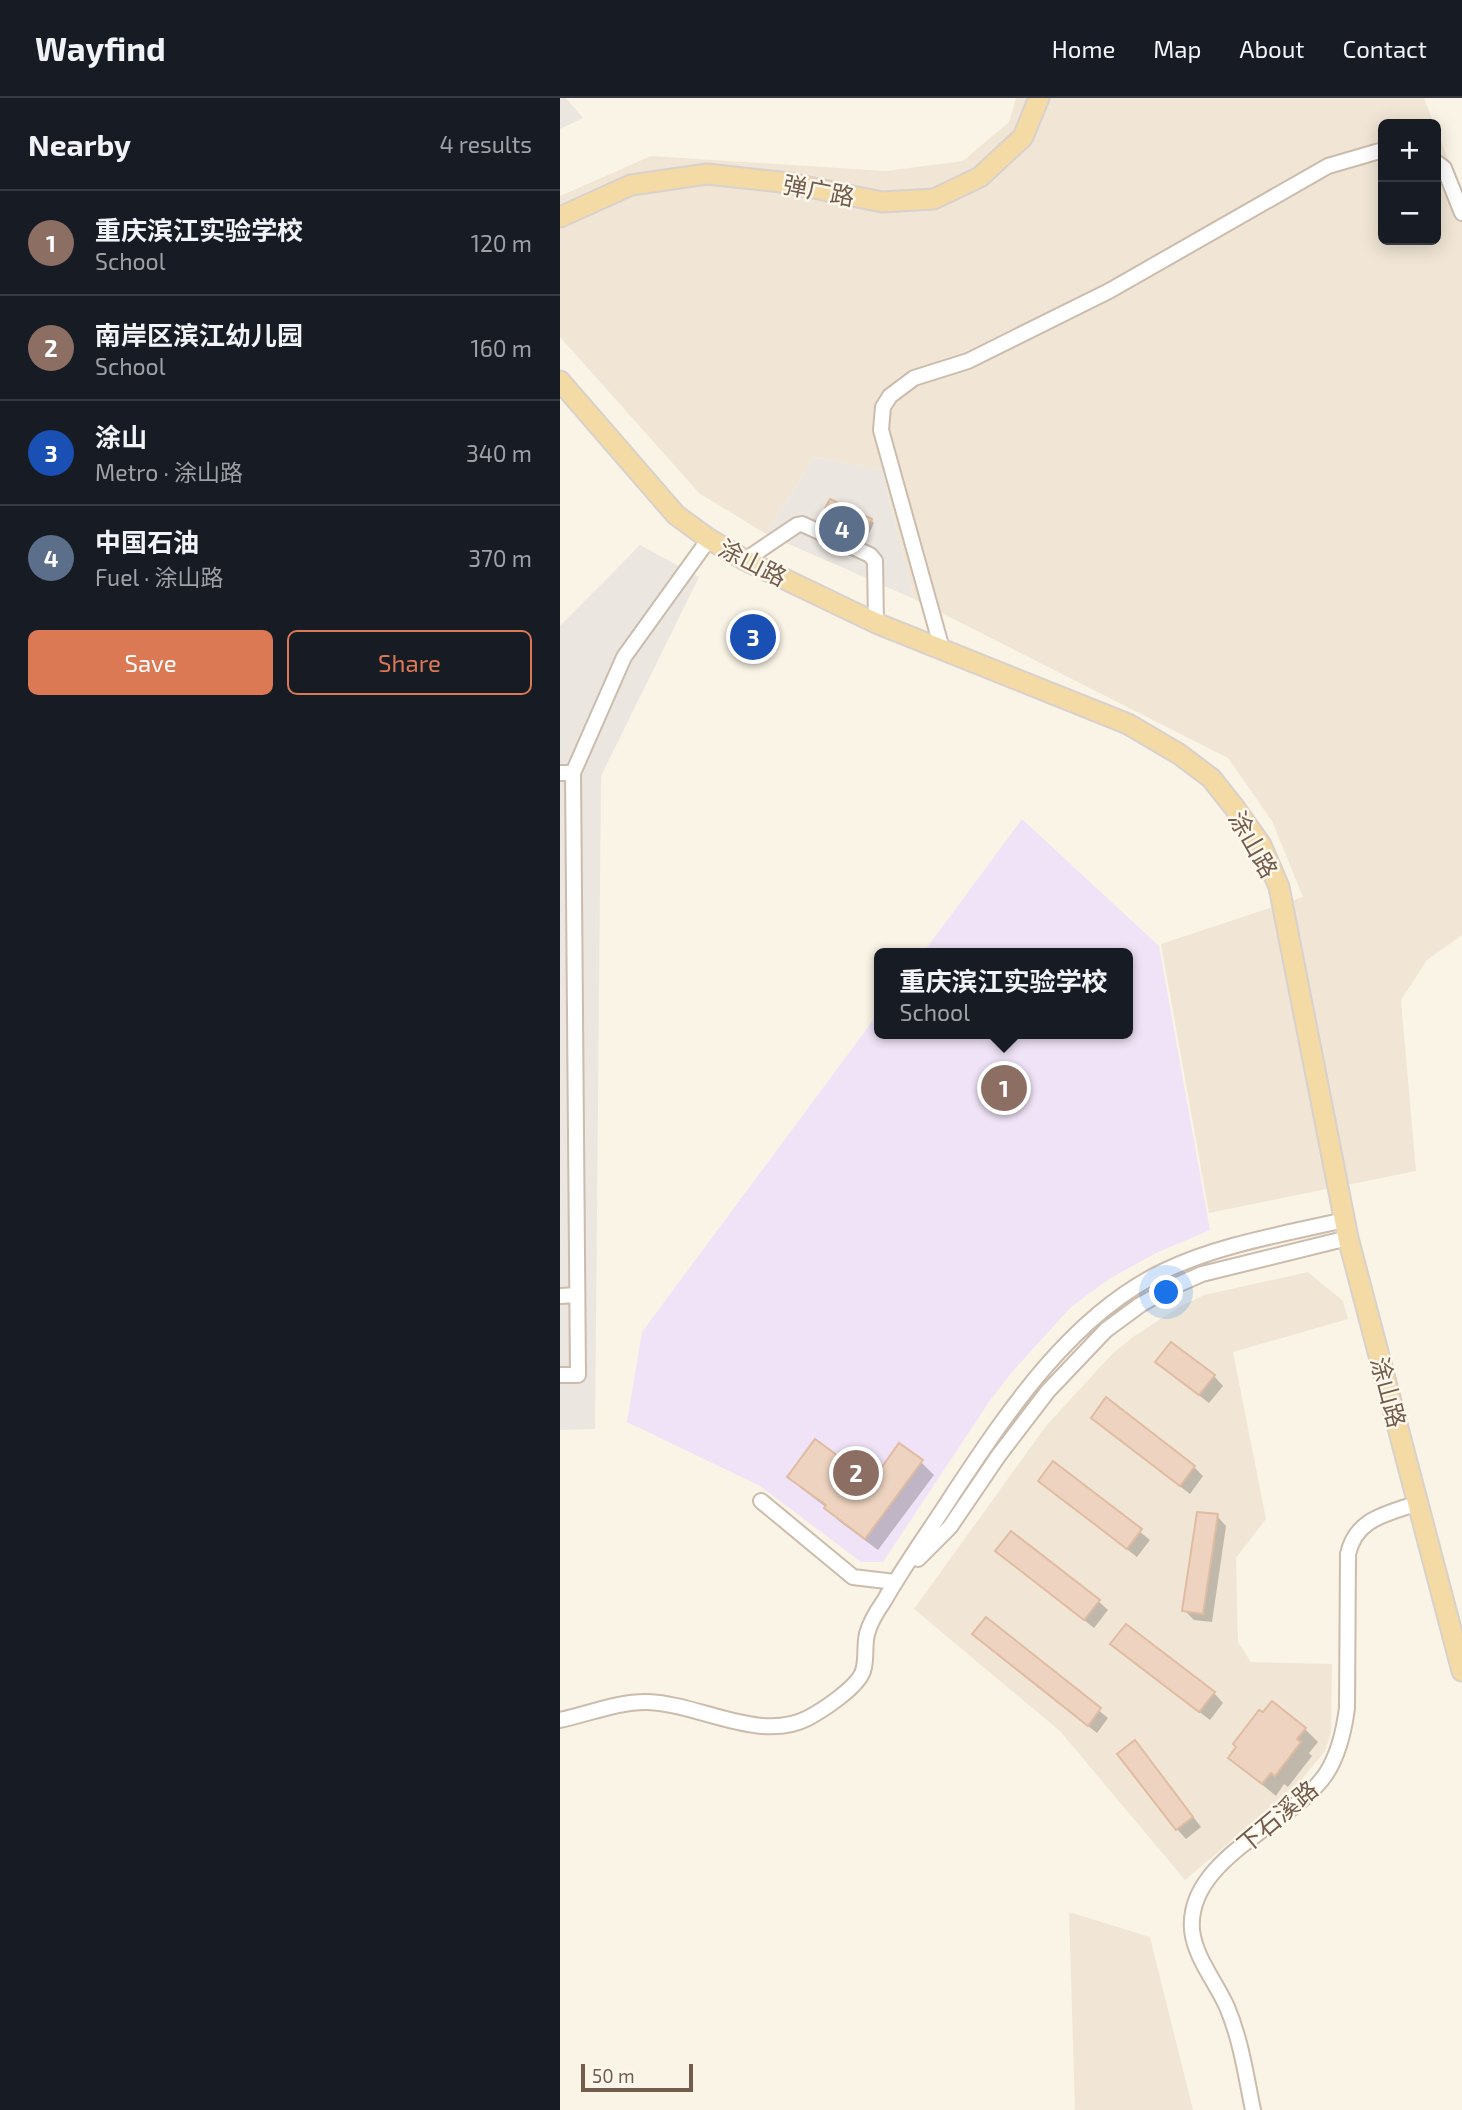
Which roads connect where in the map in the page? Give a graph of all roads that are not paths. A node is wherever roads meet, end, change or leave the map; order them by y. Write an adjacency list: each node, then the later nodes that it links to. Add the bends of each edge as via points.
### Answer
1 (1040, 98): 5 (main road, 弹广路, via 1023,137 980,177 934,199 882,202 789,183 707,174 631,185)
2 (1378, 151): 10 (street, via 1328,166 1109,291 968,361 914,378 890,396 883,407 881,430)
3 (1441, 166): 4 (street)
4 (1462, 213)
5 (560, 217)
6 (560, 381): 7 (main road, 涂山路, via 676,515)
7 (709, 539): 8 (main road, 涂山路); 11 (street, via 624,657)
8 (745, 560): 9 (main road, 涂山路); 9 (street, via 802,524 870,555 875,561)
9 (876, 623): 10 (main road, 涂山路)
10 (942, 649): 12 (main road, 涂山路, via 1128,724 1179,754 1210,778 1261,845 1279,887)
11 (567, 773): 14 (street)
12 (1346, 1229): 17 (main road, 涂山路); 18 (street, via 1170,1287 1106,1331 1048,1391 950,1527)
13 (560, 1296): 14 (street)
14 (577, 1296): 15 (street, via 578,1375)
15 (560, 1375)
16 (761, 1501): 18 (street, via 853,1577)
17 (1418, 1503): 19 (main road, 涂山路); 21 (street, 下石溪路, via 1375,1519 1351,1542 1346,1719 1326,1774 1216,1869 1194,1908 1195,1946 1237,2035)
18 (895, 1582): 20 (street, via 867,1632 859,1679 798,1723 766,1728 685,1707 644,1702)
19 (1462, 1671)
20 (560, 1720)
21 (1253, 2110)

